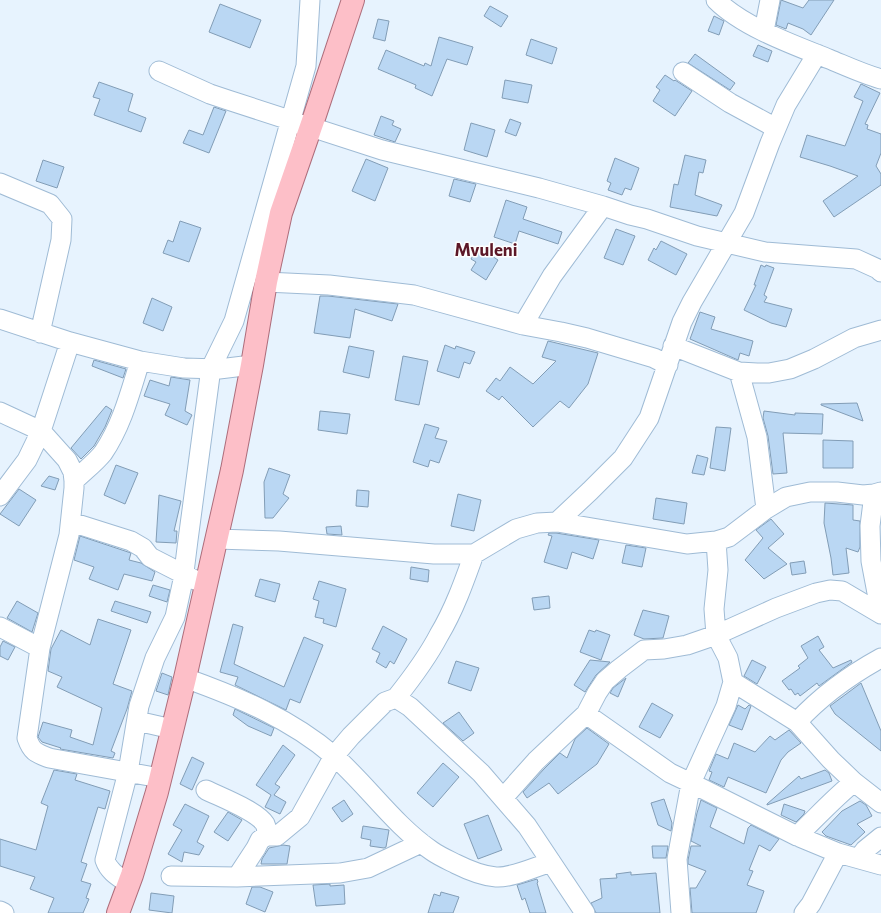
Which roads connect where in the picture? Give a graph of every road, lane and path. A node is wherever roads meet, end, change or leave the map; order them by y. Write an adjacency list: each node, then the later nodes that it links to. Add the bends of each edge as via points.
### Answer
1 (310, 0): 10 (street, via 306,66)
2 (352, 0): 11 (main road)
3 (716, 0): 5 (street, via 738,17)
4 (770, 0): 5 (street)
5 (764, 31): 6 (street)
6 (817, 54): 9 (street); 12 (street, via 786,105)
7 (159, 71): 10 (street, via 211,94)
8 (683, 72): 12 (street, via 730,103)
9 (881, 79)
10 (290, 121): 11 (street); 14 (street)
11 (310, 127): 14 (main road); 15 (street, via 382,150)
12 (776, 128): 16 (street, via 744,213)
13 (0, 183): 22 (street, via 50,204 62,219 61,240)
14 (275, 206): 18 (main road); 28 (street, via 234,321)
15 (603, 206): 16 (street); 20 (street, via 552,276)
16 (726, 243): 17 (street, via 765,252 856,259); 24 (street, via 692,302)
17 (881, 272)
18 (266, 282): 20 (street, via 329,285 414,295); 26 (main road)
19 (0, 319): 22 (street)
20 (523, 325): 27 (street, via 588,338 654,358)
21 (881, 330): 29 (street, via 854,338 790,369 757,373)
22 (40, 333): 23 (street)
23 (70, 342): 25 (street); 31 (street)
24 (673, 346): 27 (street); 29 (street)
25 (140, 361): 28 (street, via 184,368); 32 (street, via 118,426 102,454)
26 (252, 365): 28 (street); 38 (main road)
27 (668, 365): 37 (street, via 649,418 642,430 622,458)
28 (211, 368): 41 (street)
29 (739, 372): 35 (street, via 757,437)
30 (0, 412): 31 (street)
31 (41, 431): 32 (street, via 67,460); 34 (street, via 27,460)
32 (74, 481): 36 (street)
33 (878, 493): 35 (street, via 863,495 810,492 786,497); 43 (street, via 870,526 871,561)
34 (1, 494)
35 (766, 509): 39 (street, via 729,537)
36 (71, 522): 41 (street, via 131,541 150,557); 46 (street)
37 (557, 522): 39 (street, via 687,544); 40 (street, via 538,523 516,529)
38 (216, 539): 40 (street, via 279,541 434,554); 42 (main road)
39 (716, 541): 45 (street)
40 (474, 554): 50 (street, via 440,635)
41 (184, 574): 42 (street); 52 (street, via 175,617 155,658)
42 (206, 585): 48 (main road)
43 (881, 614): 45 (street, via 842,591 830,590 776,608)
44 (0, 627): 46 (street)
45 (716, 635): 49 (street, via 728,658); 51 (street, via 664,649 644,650 605,681)
46 (40, 648): 56 (street, via 27,738 30,747 36,753 50,758)
47 (881, 658): 53 (street, via 828,692)
48 (185, 678): 54 (main road); 55 (street, via 258,708 297,729)
49 (733, 682): 53 (street); 59 (street, via 726,706)
50 (396, 698): 55 (street, via 385,702); 61 (street, via 410,707 481,773)
51 (586, 714): 59 (street, via 670,774); 61 (street, via 536,761)
52 (137, 721): 54 (street); 56 (street)
53 (797, 722): 58 (street)
54 (172, 729): 57 (main road)
55 (334, 756): 63 (street, via 300,817 277,836); 66 (street, via 394,820)
56 (128, 772): 57 (street); 73 (street, via 105,860 112,872)
57 (160, 778): 73 (main road)
58 (854, 782): 62 (street); 64 (street)
59 (692, 783): 64 (street); 78 (street, via 677,859)
60 (206, 790): 63 (street, via 240,806 258,818 265,824)
61 (503, 798): 69 (street, via 528,826)
62 (881, 804)
63 (266, 836): 72 (street, via 260,840)
64 (797, 836): 67 (street)
65 (881, 837): 68 (street)
66 (421, 844): 69 (street, via 467,869 496,877 508,876); 72 (street, via 368,868 340,873)
67 (838, 853): 68 (street); 79 (street)
68 (859, 858): 70 (street)
69 (551, 862): 77 (street)
70 (881, 865)
71 (171, 876): 72 (street)
72 (237, 877)
73 (129, 884): 76 (main road)
74 (0, 911): 75 (street)
75 (4, 913)
76 (118, 913)
77 (585, 913)
78 (681, 913)
79 (804, 913)

